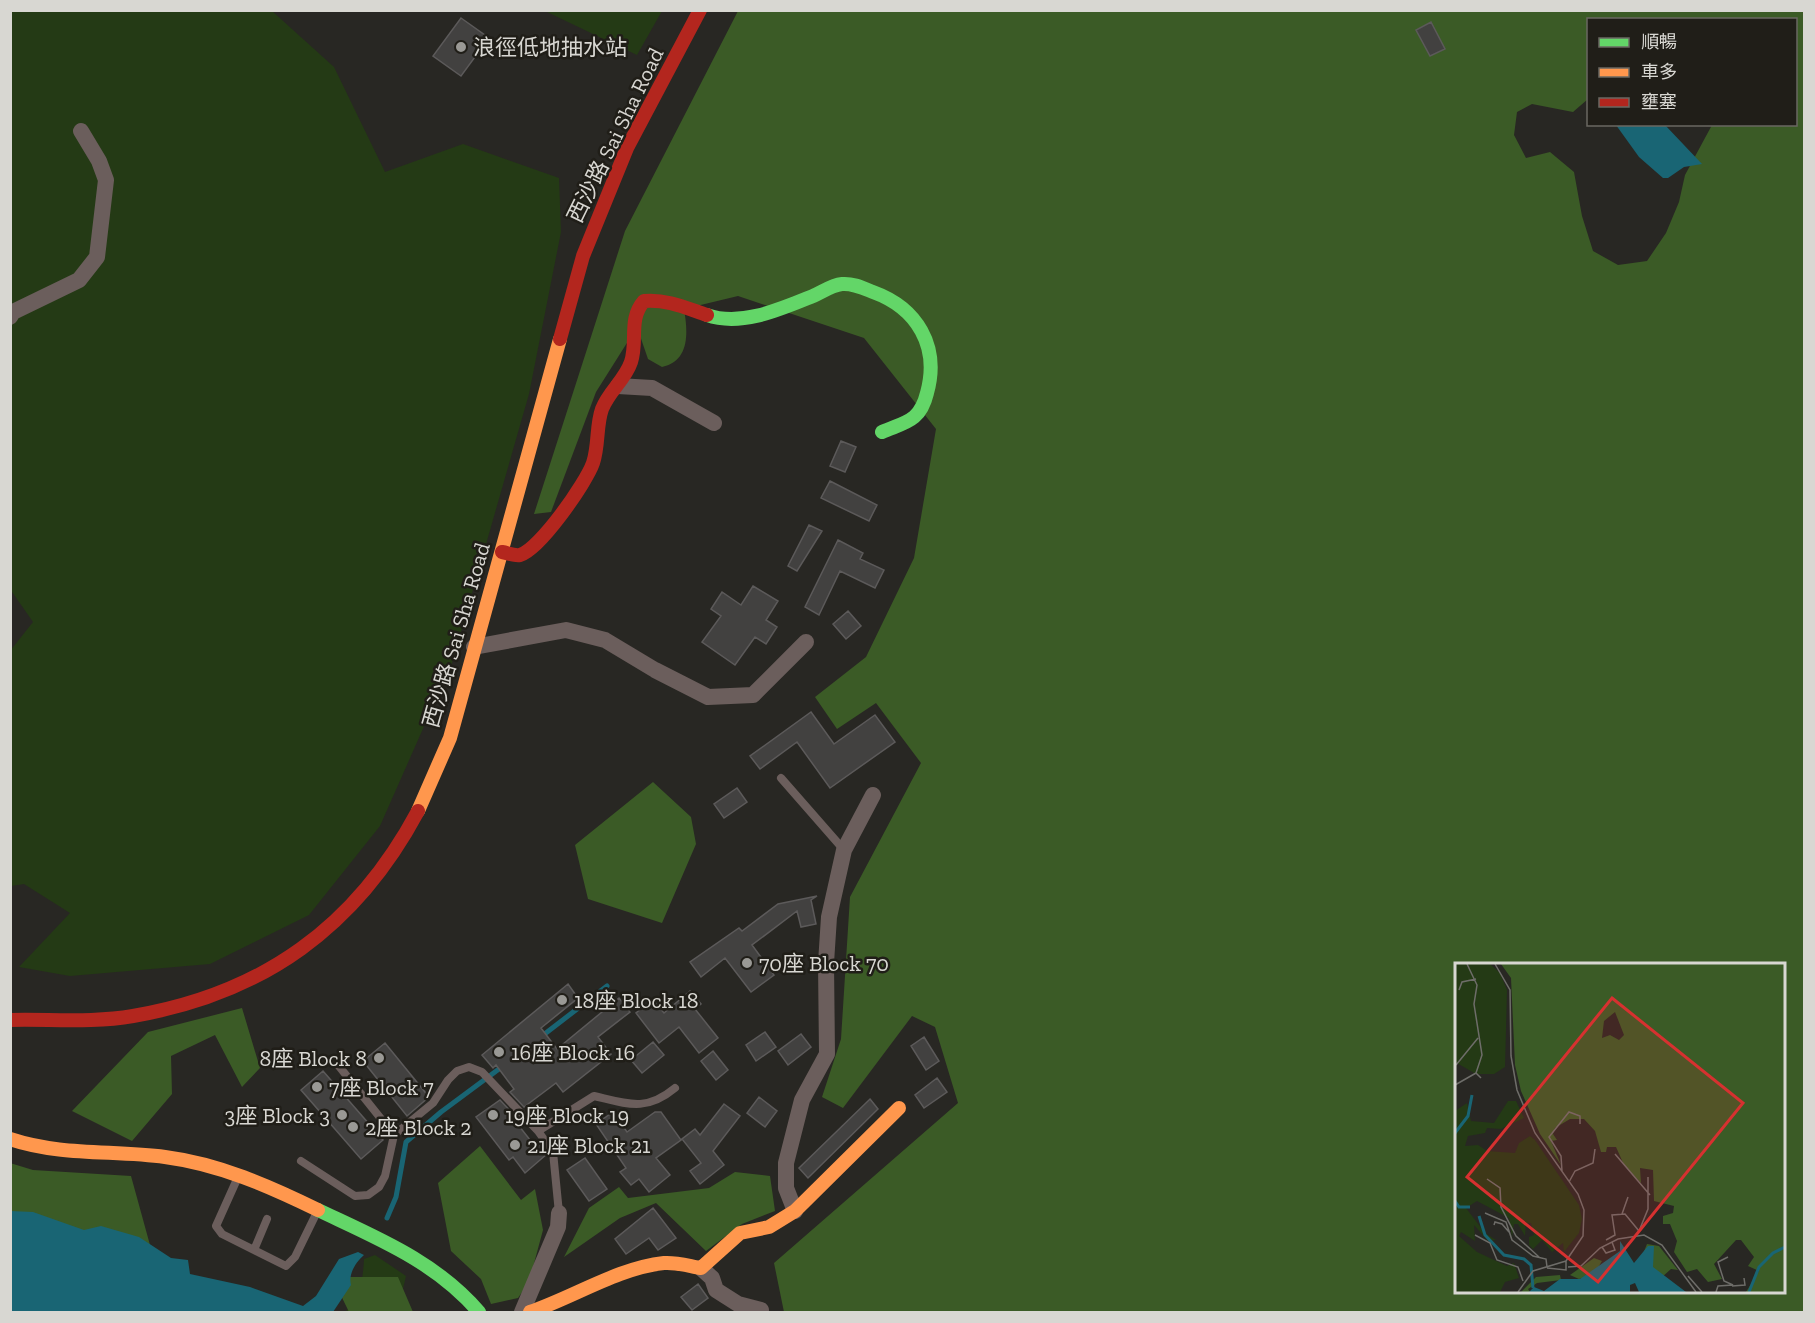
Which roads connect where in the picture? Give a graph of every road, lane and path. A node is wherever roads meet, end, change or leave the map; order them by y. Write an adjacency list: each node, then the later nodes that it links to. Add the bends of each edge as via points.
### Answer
1 (700, 10): 9 (street, 西沙路 Sai Sha Road, via 627,148 589,237)
2 (81, 131): 3 (street, via 106,180 97,257 79,280)
3 (10, 317)
4 (731, 320): 5 (lane); 6 (street, via 664,301 644,301 633,316 632,358); 8 (street, via 805,299 840,284 852,284 898,301 923,332 929,354 930,387 918,412 901,427)
5 (750, 326)
6 (618, 386): 7 (street, via 652,388); 9 (street, via 600,416 592,465 562,512 523,555)
7 (714, 423)
8 (882, 432)
9 (502, 552): 11 (street, 西沙路 Sai Sha Road)
10 (807, 642): 11 (street, via 753,695 708,697 605,640 566,630)
11 (474, 647): 15 (street, 西沙路 Sai Sha Road, via 442,762 413,825 374,884 320,937 255,979 185,1006 132,1017)
12 (781, 778): 14 (lane)
13 (873, 795): 14 (street)
14 (844, 850): 25 (street, via 829,917 827,1054 802,1100 786,1163 786,1188)
15 (10, 1020)
16 (338, 1065): 20 (lane)
17 (675, 1088): 19 (lane, via 659,1101 646,1104 594,1096)
18 (899, 1108): 25 (street)
19 (538, 1131): 20 (lane, via 482,1072 469,1067 448,1080 433,1103); 26 (lane, via 553,1152)
20 (394, 1135): 22 (lane, via 383,1182 368,1195 355,1196)
21 (10, 1139): 23 (street, via 36,1148 164,1157)
22 (301, 1161)
23 (238, 1175): 24 (street); 28 (lane, via 216,1226 222,1234)
24 (318, 1209): 28 (lane, via 295,1257 286,1266); 31 (street, via 422,1262 466,1296)
25 (795, 1211): 29 (street, via 769,1227 740,1233)
26 (559, 1213): 32 (street, via 558,1227)
27 (267, 1219): 28 (lane)
28 (254, 1250)
29 (701, 1268): 30 (street, via 712,1278 716,1290 738,1304); 33 (street, via 667,1263 635,1268)
30 (761, 1310)
31 (479, 1312)
32 (522, 1312)
33 (530, 1312)

